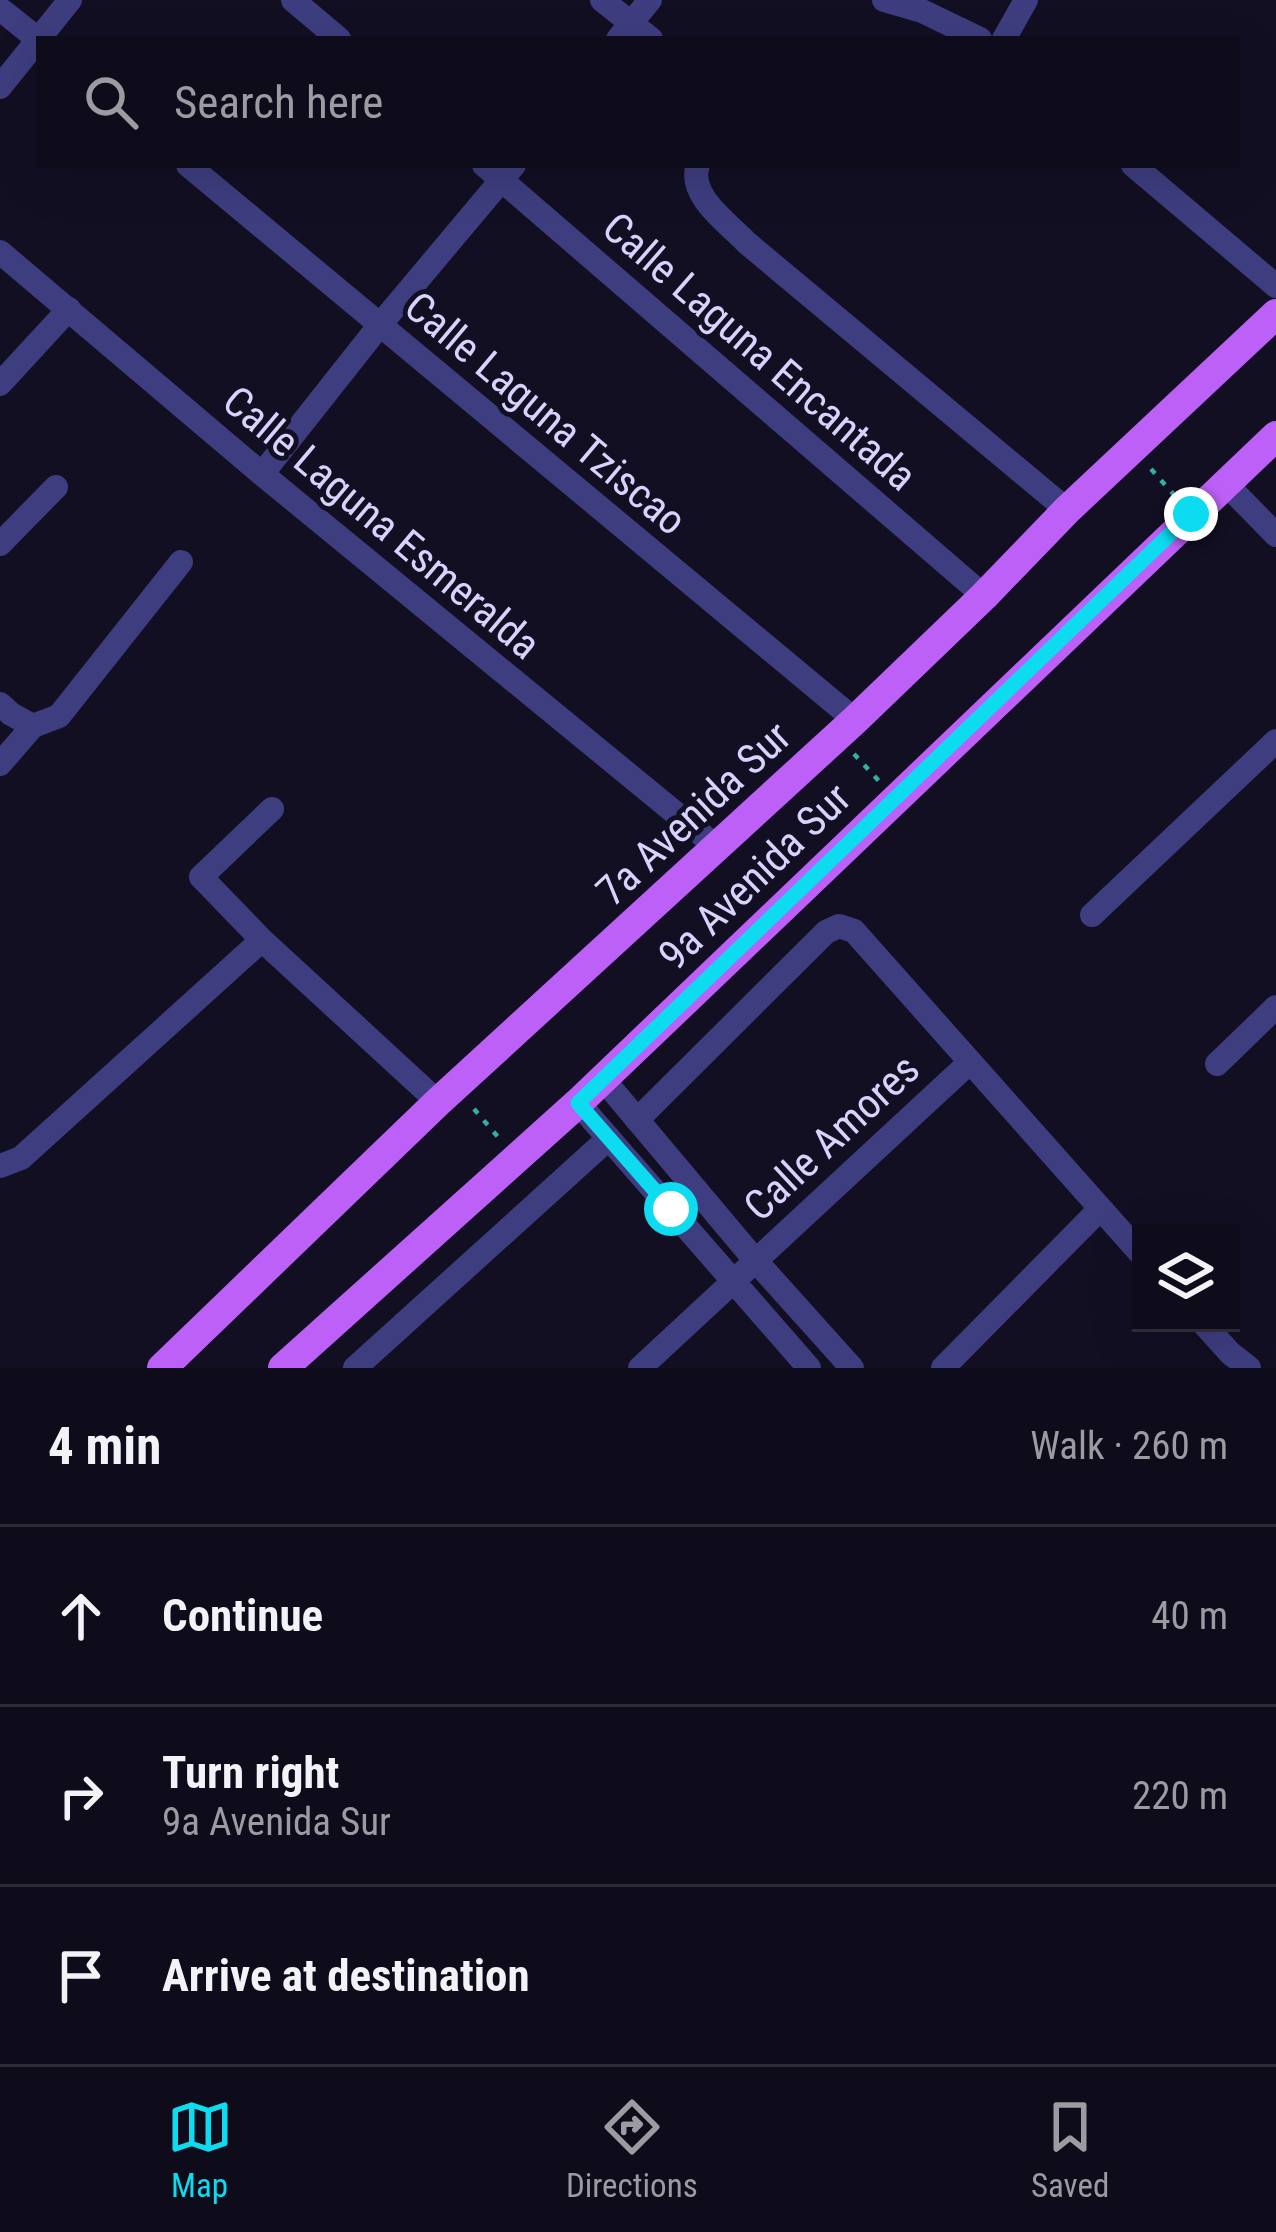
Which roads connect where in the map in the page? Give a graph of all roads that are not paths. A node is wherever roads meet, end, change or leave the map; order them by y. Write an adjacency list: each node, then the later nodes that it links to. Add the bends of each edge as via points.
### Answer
1 (70, 0): 9 (street)
2 (293, 0): 10 (street)
3 (602, 0): 8 (street)
4 (650, 0): 8 (street)
5 (884, 0): 11 (street)
6 (1026, 0): 12 (street)
7 (0, 9): 13 (street)
8 (633, 34)
9 (42, 36)
10 (335, 36)
11 (974, 36)
12 (1006, 36)
13 (36, 38)
14 (36, 44): 15 (street)
15 (0, 88)
16 (192, 168): 24 (street, Calle Laguna Tziscao)
17 (1137, 168): 21 (street)
18 (500, 170): 24 (street); 34 (street, Calle Laguna Encantada)
19 (696, 173): 30 (street, via 700,193 747,243)
20 (0, 252): 22 (street, Calle Laguna Esmeralda)
21 (1276, 286)
22 (69, 309): 25 (street); 27 (street, Calle Laguna Esmeralda)
23 (1276, 314): 30 (main road, 7a Avenida Sur)
24 (379, 326): 27 (street); 37 (street, Calle Laguna Tziscao)
25 (0, 384)
26 (1276, 436): 28 (main road, 9a Avenida Sur)
27 (262, 474): 41 (street, Calle Laguna Esmeralda)
28 (1225, 483): 31 (street); 47 (main road, 9a Avenida Sur)
29 (56, 487): 32 (street)
30 (1067, 510): 34 (main road, 7a Avenida Sur)
31 (1276, 535)
32 (0, 544)
33 (181, 562): 36 (street, via 59,716)
34 (984, 596): 37 (main road, 7a Avenida Sur)
35 (0, 704): 36 (street)
36 (34, 726): 39 (street)
37 (846, 728): 41 (main road, 7a Avenida Sur)
38 (1276, 741): 42 (street)
39 (0, 764)
40 (272, 808): 43 (street, via 202,877)
41 (718, 848): 48 (main road, 7a Avenida Sur)
42 (1092, 915)
43 (262, 940): 48 (street); 52 (street, via 21,1158)
44 (1276, 1007): 46 (street)
45 (969, 1063): 50 (street, via 854,931 838,926); 53 (street); 55 (street, Calle Amores)
46 (1216, 1064)
47 (603, 1079): 49 (main road, 9a Avenida Sur); 50 (street)
48 (447, 1094): 59 (main road, 7a Avenida Sur)
49 (578, 1103): 51 (street); 60 (main road, 9a Avenida Sur)
50 (637, 1120): 55 (street)
51 (609, 1138): 56 (street); 61 (street)
52 (0, 1166)
53 (1100, 1209): 54 (street); 65 (street)
54 (1132, 1244)
55 (755, 1260): 56 (street, Calle Amores); 64 (street)
56 (734, 1279): 62 (street, Calle Amores); 63 (street)
57 (1210, 1332): 58 (street)
58 (1231, 1363)
59 (162, 1368)
60 (283, 1368)
61 (356, 1368)
62 (640, 1368)
63 (809, 1368)
64 (852, 1368)
65 (944, 1368)

